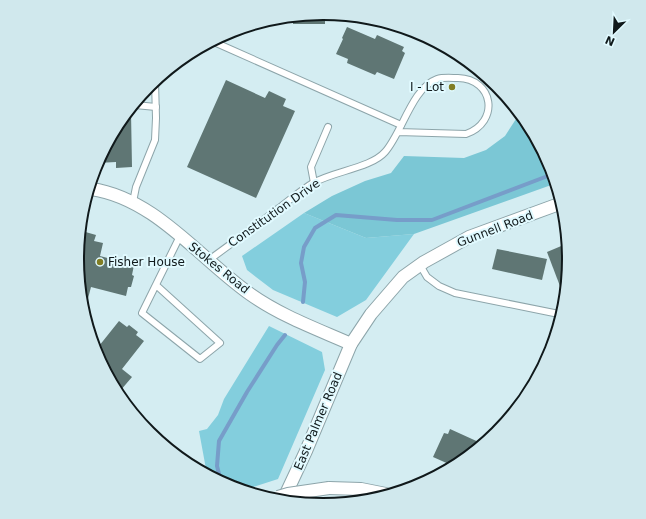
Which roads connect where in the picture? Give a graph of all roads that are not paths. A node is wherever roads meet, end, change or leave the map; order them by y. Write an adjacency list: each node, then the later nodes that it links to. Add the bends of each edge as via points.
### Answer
1 (219, 44): 5 (lane)
2 (155, 89): 4 (lane)
3 (140, 105): 4 (lane)
4 (156, 107): 10 (lane, via 155,140)
5 (401, 125): 7 (lane, Constitution Drive); 7 (lane, Constitution Drive, via 418,95 438,78 471,80 482,88 488,100 487,118 475,131 466,134)
6 (328, 127): 8 (lane, via 311,166)
7 (398, 132): 8 (lane, Constitution Drive, via 385,152 371,162 335,173)
8 (314, 183): 13 (lane, Constitution Drive)
9 (94, 190): 10 (street, Stokes Road, via 121,196)
10 (133, 202): 12 (street, Stokes Road)
11 (556, 205): 14 (street, Gunnell Road, via 469,237)
12 (180, 236): 13 (street, Stokes Road); 15 (lane)
13 (208, 260): 17 (street, Stokes Road, via 270,307)
14 (420, 265): 16 (lane, via 427,277 455,293); 17 (street, Gunnell Road, via 403,277 384,298)
15 (156, 285): 15 (lane, via 142,313 200,359 220,343)
16 (556, 313)
17 (351, 344): 20 (street, East Palmer Road)
18 (378, 492): 19 (street, bridge, via 329,488)
19 (283, 495)
20 (285, 496)

